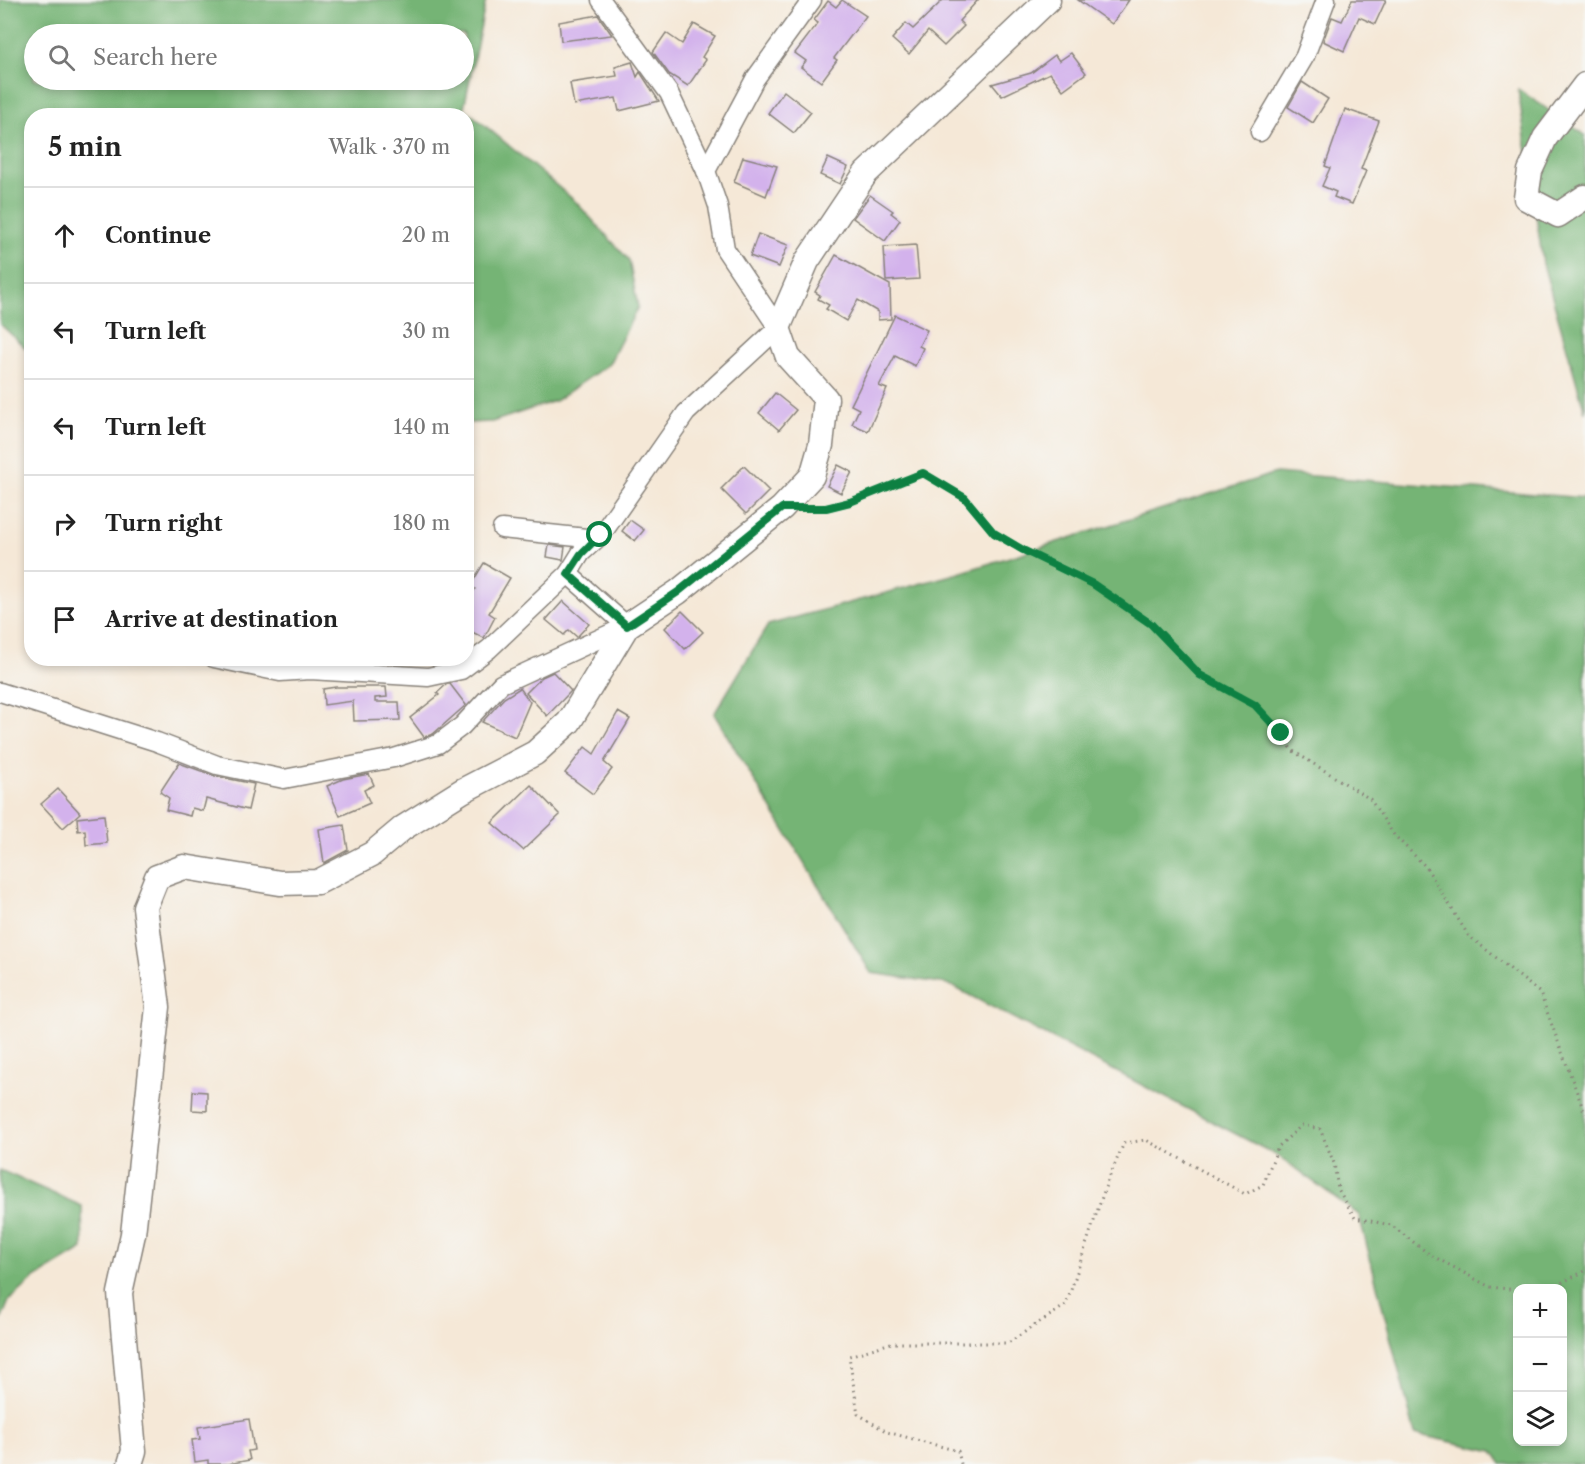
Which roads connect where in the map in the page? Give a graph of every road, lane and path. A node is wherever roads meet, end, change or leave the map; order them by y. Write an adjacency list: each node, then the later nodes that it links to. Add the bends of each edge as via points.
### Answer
1 (601, 0): 7 (street, via 669,93)
2 (812, 0): 7 (street, via 755,79)
3 (1048, 0): 9 (street, via 866,173 807,261)
4 (1326, 0): 6 (street, via 1305,56)
5 (1585, 85): 8 (street, via 1545,138 1530,171 1526,198 1558,215)
6 (1260, 132)
7 (706, 171): 9 (street, via 718,206 725,249)
8 (1585, 197)
9 (778, 328): 10 (street, via 788,357 826,399 821,445 812,476); 12 (street, via 686,413)
10 (782, 508): 14 (street, via 678,592); 21 (path, via 826,508 923,473 965,498 994,533 1093,584 1151,624 1200,675 1255,705 1293,751 1370,800 1394,835 1426,867 1468,935 1540,993)
11 (502, 529): 12 (street, via 586,538)
12 (600, 535): 13 (street)
13 (568, 574): 14 (street); 15 (street)
14 (627, 626): 20 (street, via 501,684 462,726 438,744 394,758 284,779 217,765); 25 (street, via 569,722 535,753 462,790 403,828 372,854 318,882 280,883 184,867 157,877 145,907 158,1006 133,1234 120,1293 134,1451)
15 (474, 660)
16 (252, 666): 17 (street, via 280,672)
17 (303, 666)
18 (329, 666): 19 (street, via 428,677)
19 (466, 666)
20 (0, 692)
21 (1585, 1114)
22 (1585, 1271): 23 (path)
23 (1559, 1284)
24 (1513, 1289): 26 (path, via 1490,1287 1429,1254 1391,1225 1355,1218 1338,1189 1334,1163 1320,1129 1302,1125 1278,1147 1263,1185 1245,1194 1146,1140 1125,1143 1106,1185 1066,1305 1008,1343 891,1343 849,1356 858,1414 887,1432 958,1451)
25 (130, 1464)
26 (960, 1464)

